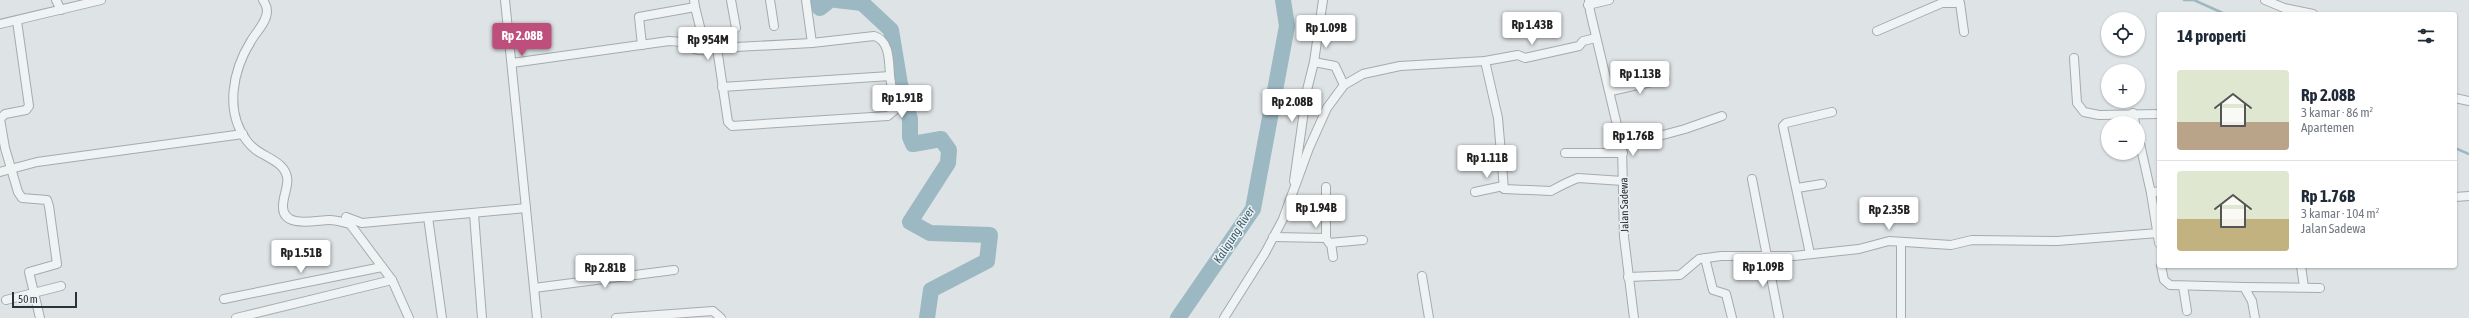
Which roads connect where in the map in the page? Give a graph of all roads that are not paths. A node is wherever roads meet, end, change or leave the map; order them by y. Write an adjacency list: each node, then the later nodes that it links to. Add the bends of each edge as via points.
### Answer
1 (56, 0): 14 (street)
2 (101, 0): 14 (street)
3 (263, 0): 43 (street, via 267,11 265,19 250,42 234,80 232,99)
4 (505, 0): 30 (street)
5 (731, 0): 19 (street)
6 (770, 0): 18 (street)
7 (806, 0): 24 (street)
8 (1323, 0): 29 (street)
9 (1609, 0): 13 (street)
10 (2265, 0): 15 (street)
11 (1943, 2): 21 (street); 22 (street, via 1960,3)
12 (695, 3): 20 (street); 25 (street, via 639,17)
13 (1589, 3): 23 (street, Jalan Sadewa)
14 (62, 10): 16 (street)
15 (2303, 12)
16 (17, 21): 17 (street); 47 (street, via 29,106 26,110 1,117 5,148)
17 (0, 24)
18 (774, 26)
19 (736, 28)
20 (700, 31)
21 (1877, 32)
22 (1964, 32)
23 (1592, 39): 28 (street, via 1582,41 1579,46 1544,55 1525,58 1518,54); 35 (street, Jalan Sadewa)
24 (812, 43): 26 (street); 31 (street, via 874,36 880,38 885,44)
25 (642, 45): 26 (street, via 675,41 687,43 696,52); 30 (street)
26 (717, 48): 34 (street)
27 (2074, 58): 39 (street, via 2077,103 2080,109 2094,115)
28 (1485, 61): 33 (street, via 1400,66 1363,74); 52 (street, via 1499,130)
29 (1314, 62): 33 (street, via 1335,66); 54 (street, via 1294,171)
30 (512, 63): 61 (street)
31 (890, 76): 34 (street); 34 (street, via 895,110 892,115 736,127 728,122)
32 (1665, 79): 35 (street)
33 (1344, 85): 54 (street, via 1327,108)
34 (722, 87)
35 (1611, 92): 44 (street, Jalan Sadewa)
36 (2457, 98): 37 (street)
37 (2469, 101)
38 (1832, 112): 55 (street, via 1782,126)
39 (2133, 113): 40 (street); 42 (street)
40 (2157, 114)
41 (1722, 116): 44 (street)
42 (2134, 116)
43 (243, 134): 47 (street, via 37,162); 75 (street, via 254,149 281,165 285,171 288,185 283,207 285,214 298,222 330,220 350,224)
44 (1619, 151): 45 (street); 50 (street, Jalan Sadewa)
45 (1565, 153)
46 (2143, 160): 58 (street)
47 (12, 169): 48 (street); 88 (street, via 22,198 42,198 47,200 49,206 57,264 29,272)
48 (0, 172)
49 (1752, 179): 73 (street)
50 (1618, 181): 52 (street, via 1576,178 1549,191 1514,191 1504,189); 80 (street, Jalan Sadewa)
51 (1822, 184): 55 (street)
52 (1503, 186): 57 (street)
53 (1326, 187): 69 (street)
54 (1294, 188): 67 (street)
55 (1797, 188): 71 (street)
56 (2157, 191): 58 (street)
57 (1475, 192)
58 (2150, 193): 65 (street)
59 (2469, 196): 60 (street)
60 (2457, 197)
61 (526, 208): 62 (street); 86 (street)
62 (474, 214): 63 (street); 97 (street)
63 (428, 216): 64 (street, via 362,222); 96 (street)
64 (346, 217)
65 (2157, 228)
66 (2157, 233): 70 (street, via 2056,240 1972,240 1950,245)
67 (1273, 237): 69 (street); 101 (street)
68 (1363, 240): 69 (street)
69 (1328, 241): 72 (street)
70 (1902, 242): 71 (street, via 1880,242 1859,249); 106 (street)
71 (1810, 254): 73 (street)
72 (1333, 257)
73 (1768, 257): 74 (street); 105 (street)
74 (1705, 258): 80 (street, via 1695,261 1680,275); 104 (street, via 1713,290 1726,294)
75 (382, 267): 81 (street); 90 (street)
76 (2161, 268): 83 (street, via 2166,284)
77 (2301, 268): 85 (street)
78 (674, 270): 86 (street)
79 (1422, 276): 102 (street)
80 (1628, 277): 103 (street, Jalan Sadewa)
81 (392, 280): 94 (street); 95 (street)
82 (61, 286): 88 (street)
83 (2183, 286): 84 (street); 91 (street)
84 (2244, 287): 85 (street); 107 (street, via 2252,301)
85 (2304, 287): 87 (street)
86 (534, 288): 98 (street)
87 (2320, 288)
88 (34, 293): 89 (street); 93 (street)
89 (6, 300)
90 (224, 300)
91 (2187, 311)
92 (643, 316): 99 (street); 100 (street, via 714,311)
93 (40, 318)
94 (236, 318)
95 (409, 318)
96 (442, 318)
97 (482, 318)
98 (537, 318)
99 (616, 318)
100 (721, 318)
101 (1224, 318)
102 (1429, 318)
103 (1634, 318)
104 (1732, 318)
105 (1779, 318)
106 (1901, 318)
107 (2255, 318)

